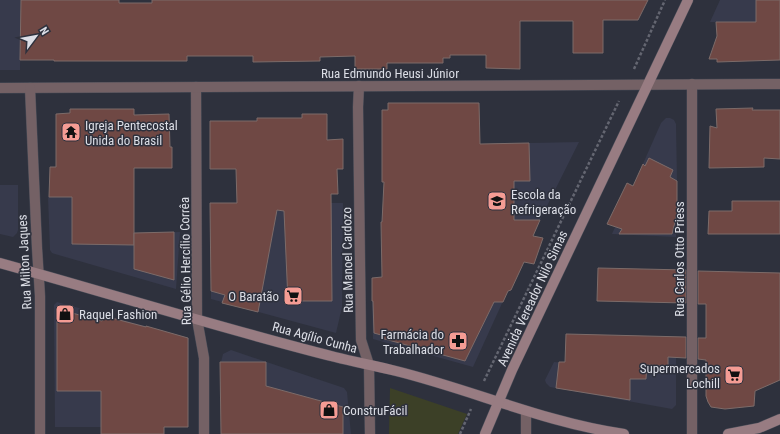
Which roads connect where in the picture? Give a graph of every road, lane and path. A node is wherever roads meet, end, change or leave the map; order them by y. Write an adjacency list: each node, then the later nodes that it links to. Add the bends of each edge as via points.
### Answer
1 (665, 0): 5 (path)
2 (688, 0): 6 (main road, Avenida Vereador Nilo Simas)
3 (692, 84): 4 (street, Rua Edmundo Heusi Júnior); 6 (street, Rua Edmundo Heusi Júnior); 26 (street, Rua Carlos Otto Priess)
4 (780, 84)
5 (626, 85): 6 (street, Rua Edmundo Heusi Júnior); 7 (street, Rua Edmundo Heusi Júnior); 15 (path)
6 (647, 85): 16 (main road, Avenida Vereador Nilo Simas)
7 (359, 86): 8 (street, Rua Edmundo Heusi Júnior); 14 (street, Rua Manoel Cardozo, via 361,340)
8 (196, 87): 10 (street, Rua Edmundo Heusi Júnior); 13 (street, Rua Gélio Hercílio Corrêa)
9 (0, 88): 10 (street, Rua Edmundo Heusi Júnior)
10 (30, 88): 12 (street, Rua Milton Jaques)
11 (0, 263): 12 (main road, Rua Agílio Cunha)
12 (38, 274): 13 (main road, Rua Agílio Cunha); 19 (street, Rua Milton Jaques)
13 (198, 319): 14 (main road, Rua Agílio Cunha); 20 (street, Rua Gélio Hercílio Corrêa, via 204,358)
14 (369, 365): 15 (main road, Rua Agílio Cunha); 21 (street, Rua Manoel Cardozo)
15 (478, 395): 16 (main road, Rua Agílio Cunha); 22 (path)
16 (499, 402): 17 (main road, Rua Agílio Cunha); 23 (main road, Avenida Vereador Nilo Simas)
17 (526, 412): 24 (street); 25 (main road, Rua Agílio Cunha)
18 (780, 418): 27 (main road, via 759,428)
19 (40, 434)
20 (204, 434)
21 (370, 434)
22 (460, 434)
23 (485, 434)
24 (526, 434)
25 (624, 434)
26 (692, 434)
27 (728, 434)

